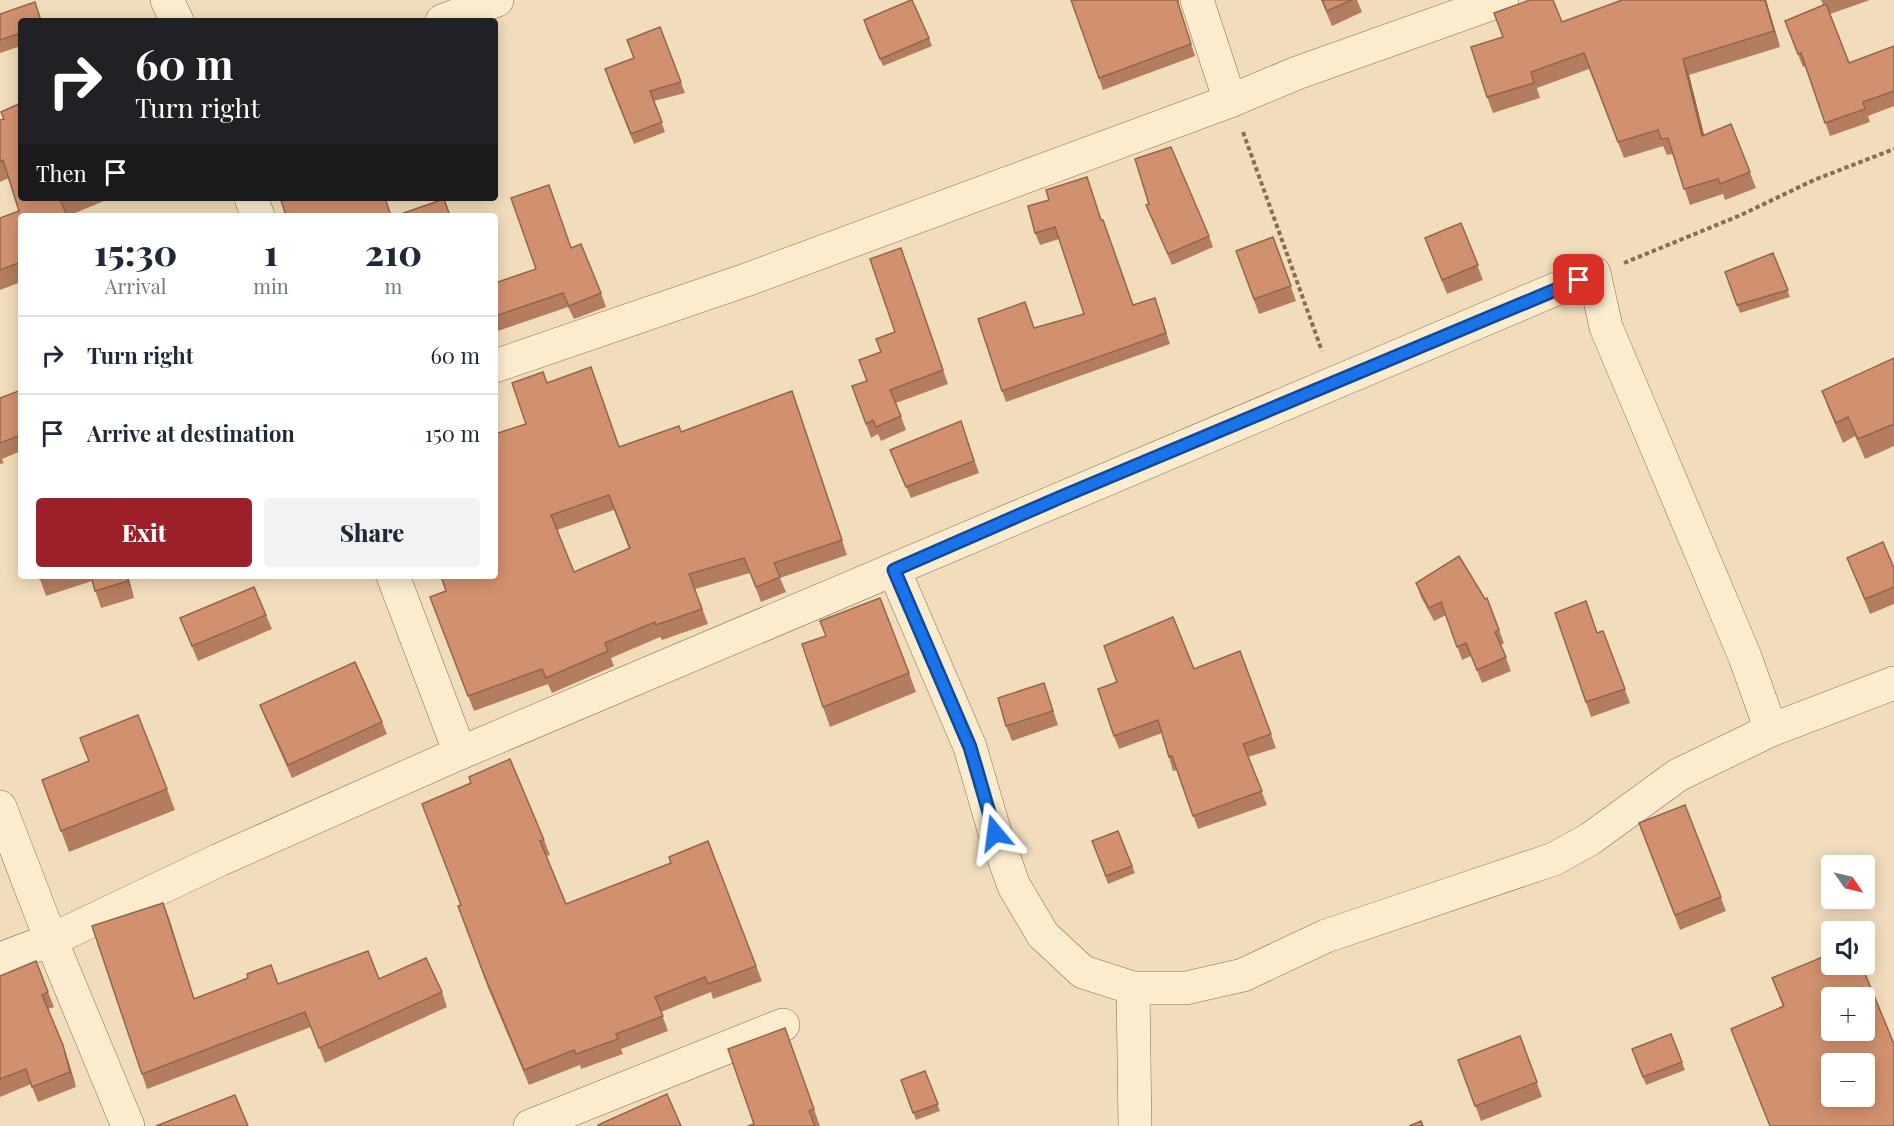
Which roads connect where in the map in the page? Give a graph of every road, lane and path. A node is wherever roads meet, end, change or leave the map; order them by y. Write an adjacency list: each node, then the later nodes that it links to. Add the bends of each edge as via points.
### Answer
1 (167, 0): 5 (street)
2 (497, 0): 6 (street)
3 (1197, 0): 7 (street)
4 (1502, 0): 7 (street)
5 (176, 18)
6 (450, 18)
7 (1230, 101): 10 (street, via 746,280); 11 (path)
8 (1894, 149): 9 (path, via 1814,180 1741,216)
9 (1594, 273): 11 (street); 15 (street, via 1606,327 1737,637)
10 (498, 365)
11 (1333, 382): 12 (street)
12 (894, 570): 16 (street); 20 (street, via 970,747 1014,886 1043,935 1083,972)
13 (394, 579): 16 (street)
14 (1894, 683): 15 (street)
15 (1771, 730): 20 (street, via 1678,775 1590,839 1554,859 1326,936 1243,975 1186,988)
16 (460, 753): 18 (street)
17 (0, 807): 18 (street)
18 (51, 940): 19 (street); 22 (street)
19 (0, 959)
20 (1133, 988): 24 (street)
21 (783, 1025): 23 (street)
22 (128, 1126)
23 (530, 1126)
24 (1135, 1126)

